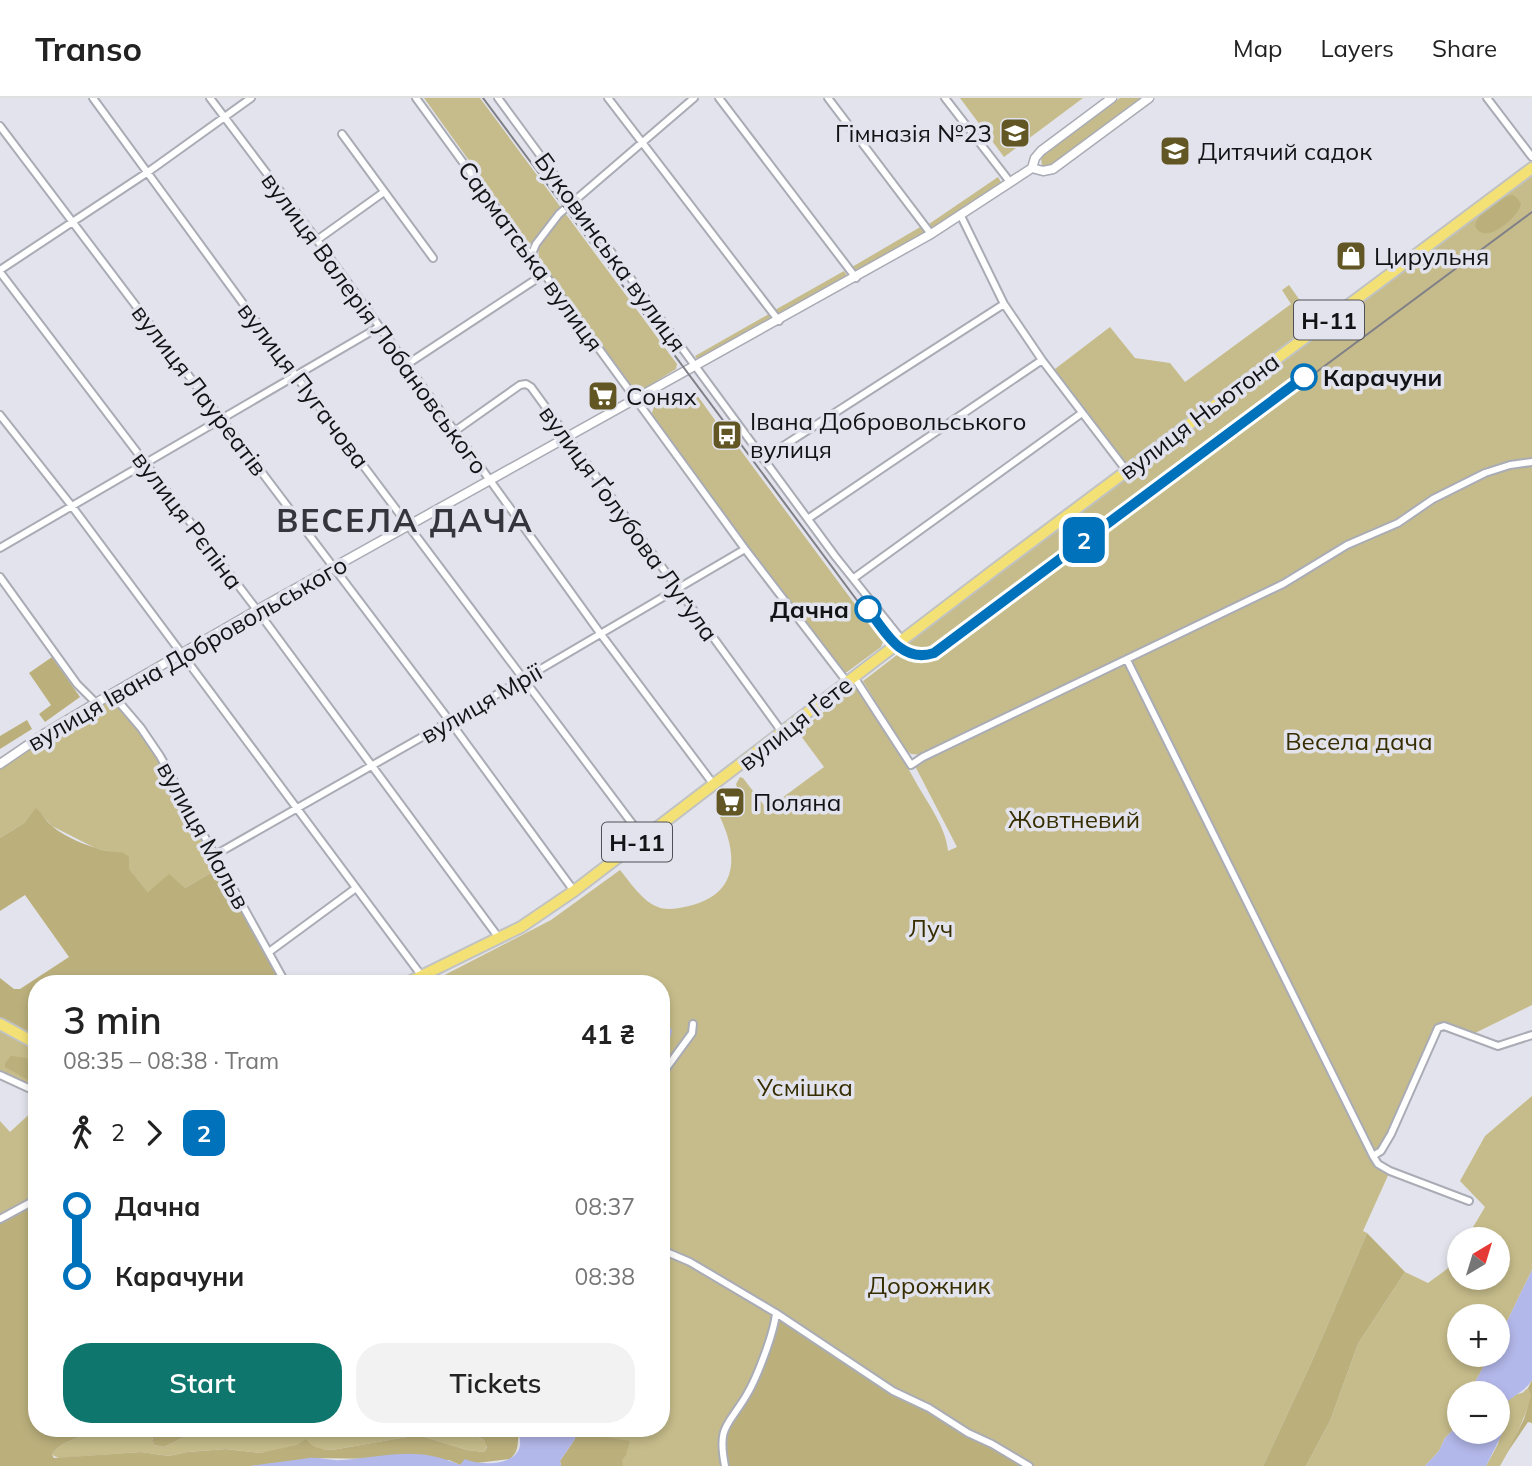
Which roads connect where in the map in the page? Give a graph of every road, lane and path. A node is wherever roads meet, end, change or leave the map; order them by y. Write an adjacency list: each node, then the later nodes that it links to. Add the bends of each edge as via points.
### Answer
1 (93, 98): 21 (street, вулиця Пугачова)
2 (210, 98): 14 (street, вулиця Валерія Лобановського)
3 (251, 98): 14 (street)
4 (416, 98): 29 (street, Сарматська вулиця)
5 (498, 98): 24 (street, Буковинська вулиця)
6 (608, 98): 17 (street)
7 (694, 98): 17 (street)
8 (719, 98): 33 (street)
9 (828, 98): 27 (street)
10 (945, 98): 22 (street)
11 (1112, 98): 19 (street, via 1041,151)
12 (1149, 98): 19 (street, via 1053,169)
13 (1487, 98): 18 (street)
14 (224, 117): 21 (street); 28 (street, вулиця Валерія Лобановського)
15 (0, 126): 26 (street, вулиця Лауреатів)
16 (342, 134): 23 (street)
17 (641, 142): 24 (street); 35 (street)
18 (1532, 157)
19 (1032, 168): 22 (street, вулиця Івана Добровольського)
20 (1532, 168): 50 (main road, вулиця Ньютона / Н-11)
21 (148, 172): 26 (street); 40 (street, вулиця Пугачова)
22 (1010, 182): 25 (street, вулиця Івана Добровольського)
23 (384, 192): 28 (street); 30 (street)
24 (574, 199): 29 (street, via 548,227); 39 (street, Буковинська вулиця)
25 (961, 216): 27 (street, вулиця Івана Добровольського); 34 (street)
26 (72, 221): 31 (street); 44 (street, вулиця Лауреатів)
27 (931, 234): 33 (street, вулиця Івана Добровольського)
28 (317, 240): 36 (street, вулиця Валерія Лобановського)
29 (531, 256): 32 (street, Сарматська вулиця)
30 (433, 258)
31 (0, 271): 48 (street, вулиця Рєпіна)
32 (544, 274): 38 (street); 41 (street, Сарматська вулиця)
33 (856, 278): 35 (street, вулиця Івана Добровольського)
34 (1004, 304): 37 (street); 47 (street)
35 (779, 321): 39 (street, вулиця Івана Добровольського)
36 (379, 327): 38 (street, вулиця Валерія Лобановського); 40 (street)
37 (1042, 360): 42 (street); 53 (street)
38 (405, 365): 45 (street, вулиця Валерія Лобановського)
39 (695, 367): 41 (street, вулиця Івана Добровольського); 47 (street, Буковинська вулиця)
40 (296, 376): 44 (street); 54 (street, вулиця Пугачова)
41 (636, 400): 46 (street, вулиця Івана Добровольського); 56 (street, Сарматська вулиця)
42 (1082, 413): 50 (street); 59 (street)
43 (0, 415): 52 (street)
44 (222, 419): 48 (street); 57 (street, вулиця Лауреатів)
45 (455, 432): 46 (street, вулиця Ґолубова Луґула, via 526,384); 51 (street, вулиця Валерія Лобановського)
46 (568, 439): 51 (street, вулиця Івана Добровольського); 60 (street, вулиця Ґолубова Луґула)
47 (763, 459): 53 (street, Буковинська вулиця)
48 (144, 462): 52 (street); 61 (street, вулиця Рєпіна)
49 (1532, 462): 65 (street, via 1485,473 1283,584)
50 (1126, 471): 63 (main road, вулиця Ньютона / Н-11)
51 (491, 481): 54 (street, вулиця Івана Добровольського); 62 (street, вулиця Валерія Лобановського)
52 (71, 505): 55 (street); 64 (street)
53 (809, 518): 59 (street, Буковинська вулиця)
54 (408, 525): 57 (street, вулиця Івана Добровольського); 67 (street, вулиця Пугачова)
55 (0, 548)
56 (746, 549): 60 (street, вулиця Мрії); 66 (street, Сарматська вулиця)
57 (332, 568): 61 (street, вулиця Івана Добровольського); 70 (street, вулиця Лауреатів)
58 (0, 577): 69 (street, via 77,684)
59 (854, 578): 63 (street, Буковинська вулиця)
60 (676, 589): 62 (street, вулиця Мрії); 71 (street, вулиця Ґолубова Луґула)
61 (257, 610): 64 (street, вулиця Івана Добровольського); 73 (street, вулиця Рєпіна)
62 (600, 633): 67 (street, вулиця Мрії); 74 (street, вулиця Валерія Лобановського)
63 (902, 640): 66 (main road, вулиця Ґете / Н-11)
64 (182, 654): 68 (street, вулиця Івана Добровольського); 75 (street)
65 (1127, 660): 66 (street, Сарматська вулиця, via 911,765); 91 (street)
66 (851, 679): 71 (main road, вулиця Ґете / Н-11)
67 (522, 680): 70 (street, вулиця Мрії); 76 (street, вулиця Пугачова)
68 (112, 694): 69 (street, вулиця Івана Добровольського); 77 (street, вулиця Мальв, via 160,756)
69 (96, 703): 72 (street, вулиця Івана Добровольського)
70 (449, 720): 73 (street, вулиця Мрії); 79 (street, вулиця Лауреатів)
71 (782, 733): 74 (main road, вулиця Ґете / Н-11)
72 (0, 764)
73 (372, 765): 75 (street, вулиця Мрії); 80 (street, вулиця Рєпіна)
74 (714, 785): 76 (main road, вулиця Ґете / Н-11)
75 (296, 808): 77 (street, вулиця Мрії); 78 (street)
76 (643, 838): 79 (main road, вулиця Ґете / Н-11)
77 (215, 855): 81 (street, вулиця Мальв)
78 (356, 888): 81 (street); 83 (street)
79 (574, 891): 80 (main road, вулиця Ґете / Н-11)
80 (499, 938): 83 (main road, вулиця Ґете / Н-11)
81 (269, 952): 82 (street, вулиця Мальв)
82 (281, 975)
83 (421, 975)
84 (0, 1024): 87 (main road)
85 (693, 1024): 88 (street, via 692,1033)
86 (1532, 1035): 91 (street, via 1498,1046 1444,1026 1438,1028 1391,1134 1381,1152)
87 (28, 1039)
88 (670, 1063)
89 (1, 1078): 90 (street)
90 (28, 1088)
91 (1373, 1156): 92 (street, via 1390,1171)
92 (1469, 1201)
93 (28, 1204): 94 (street)
94 (0, 1219)
95 (670, 1253): 96 (street)
96 (776, 1313): 97 (street, via 774,1332 754,1380 727,1420 722,1441); 98 (street, via 893,1391)
97 (725, 1466)
98 (1029, 1466)

